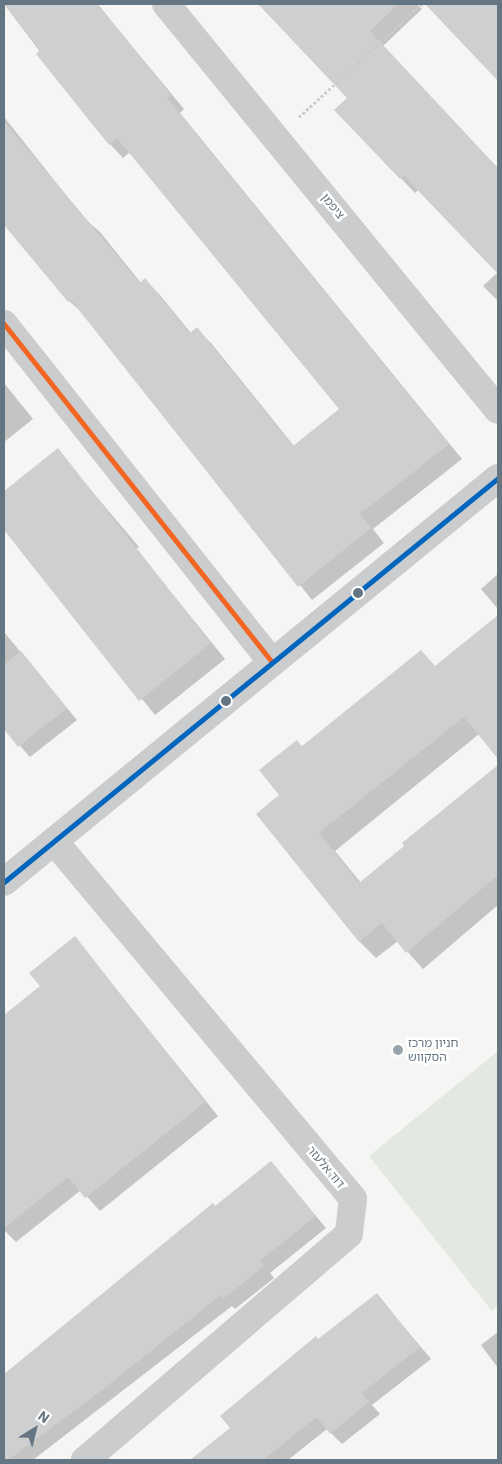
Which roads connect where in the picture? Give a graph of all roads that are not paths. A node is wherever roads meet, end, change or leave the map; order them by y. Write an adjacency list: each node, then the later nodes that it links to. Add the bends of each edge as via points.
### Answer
1 (166, 4): 3 (street, ציפמן)
2 (4, 324): 5 (street)
3 (498, 410)
4 (498, 478): 5 (street)
5 (272, 662): 6 (street)
6 (54, 841): 7 (street); 8 (street, דוד אלעזר, via 353,1199 350,1234)
7 (4, 882)
8 (85, 1460)

